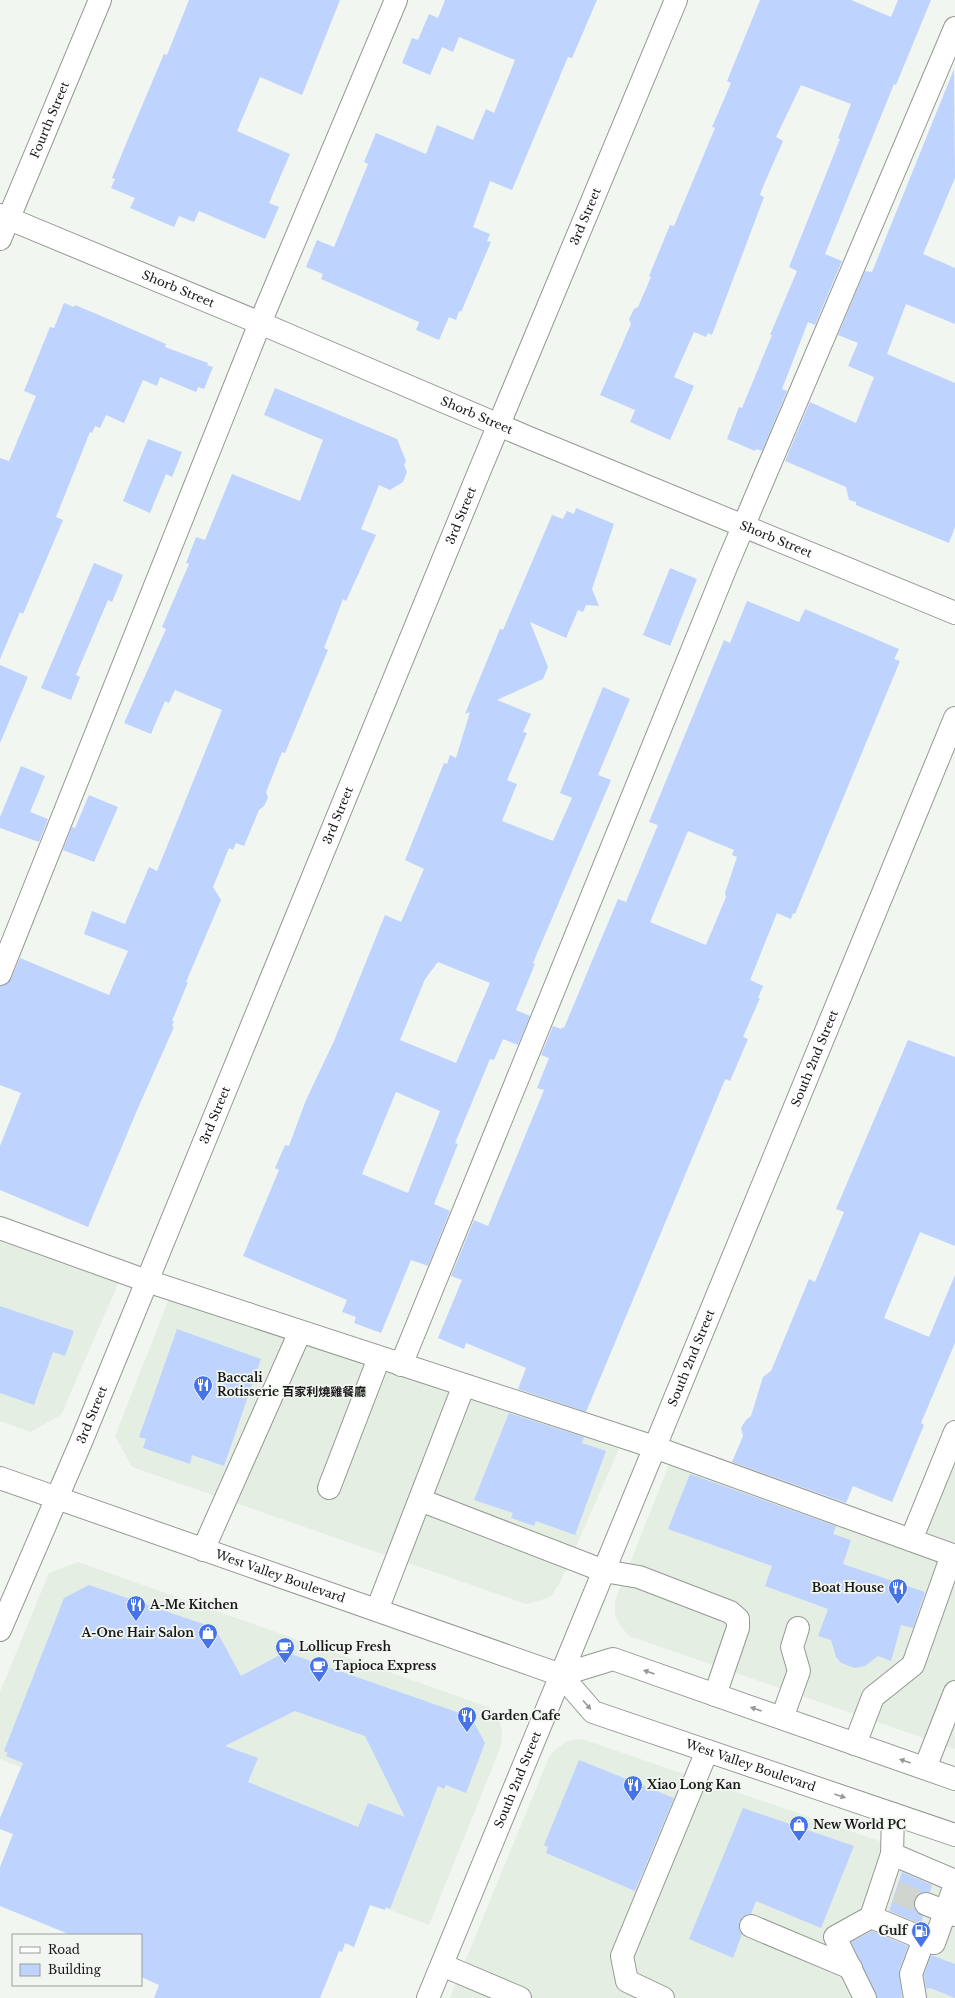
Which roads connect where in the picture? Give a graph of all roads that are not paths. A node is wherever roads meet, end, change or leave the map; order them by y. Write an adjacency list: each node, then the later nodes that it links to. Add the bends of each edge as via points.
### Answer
1 (100, 0): 5 (street, Fourth Street)
2 (396, 0): 7 (street)
3 (676, 0): 8 (street, 3rd Street)
4 (955, 28): 9 (street)
5 (5, 217): 6 (street, Fourth Street); 7 (street, Shorb Street)
6 (0, 240)
7 (260, 322): 8 (street, Shorb Street); 12 (street)
8 (500, 425): 9 (street, Shorb Street); 14 (street, 3rd Street)
9 (745, 526): 10 (street, Shorb Street); 17 (street, via 726,567)
10 (955, 613)
11 (955, 718): 20 (street, South 2nd Street)
12 (0, 974)
13 (0, 1228): 14 (street)
14 (147, 1281): 15 (street); 23 (street, 3rd Street)
15 (300, 1332): 16 (street); 26 (street)
16 (380, 1358): 17 (street); 22 (street)
17 (401, 1365): 18 (street)
18 (464, 1385): 20 (street); 24 (street)
19 (955, 1432): 25 (street)
20 (654, 1447): 25 (street); 28 (street, South 2nd Street)
21 (0, 1478): 23 (street, West Valley Boulevard)
22 (329, 1488)
23 (57, 1497): 26 (street, West Valley Boulevard); 31 (street, 3rd Street)
24 (420, 1500): 28 (street); 29 (street)
25 (911, 1540): 27 (street)
26 (202, 1550): 29 (street, West Valley Boulevard)
27 (953, 1555): 36 (street, via 913,1665 873,1697)
28 (604, 1571): 32 (street, South 2nd Street); 34 (street, via 639,1577 730,1612 738,1619 738,1628)
29 (377, 1610): 32 (street, West Valley Boulevard)
30 (798, 1628): 35 (street, via 792,1647 799,1671)
31 (0, 1630)
32 (561, 1675): 34 (street, one-way to 32, via 613,1659); 37 (street, West Valley Boulevard, one-way to 37, via 593,1712); 49 (street, South 2nd Street)
33 (955, 1692): 38 (street)
34 (715, 1695): 35 (street, one-way to 34)
35 (782, 1718): 36 (street)
36 (855, 1744): 38 (street, one-way to 36)
37 (707, 1751): 40 (street, West Valley Boulevard, one-way to 40); 53 (street, via 622,1956 627,1981)
38 (925, 1768): 39 (street)
39 (955, 1779)
40 (893, 1814): 41 (street, West Valley Boulevard); 42 (street)
41 (955, 1835)
42 (892, 1854): 43 (street); 46 (street, via 888,1889)
43 (955, 1881)
44 (955, 1885): 45 (street)
45 (942, 1910): 48 (street, via 934,1943)
46 (871, 1917): 48 (street); 50 (street, via 835,1937)
47 (751, 1926): 50 (street)
48 (924, 1939): 55 (street, via 912,1974)
49 (442, 1965): 51 (street, South 2nd Street); 52 (street)
50 (851, 1968): 54 (street)
51 (428, 1998)
52 (520, 1998)
53 (664, 1998)
54 (865, 1998)
55 (915, 1998)

